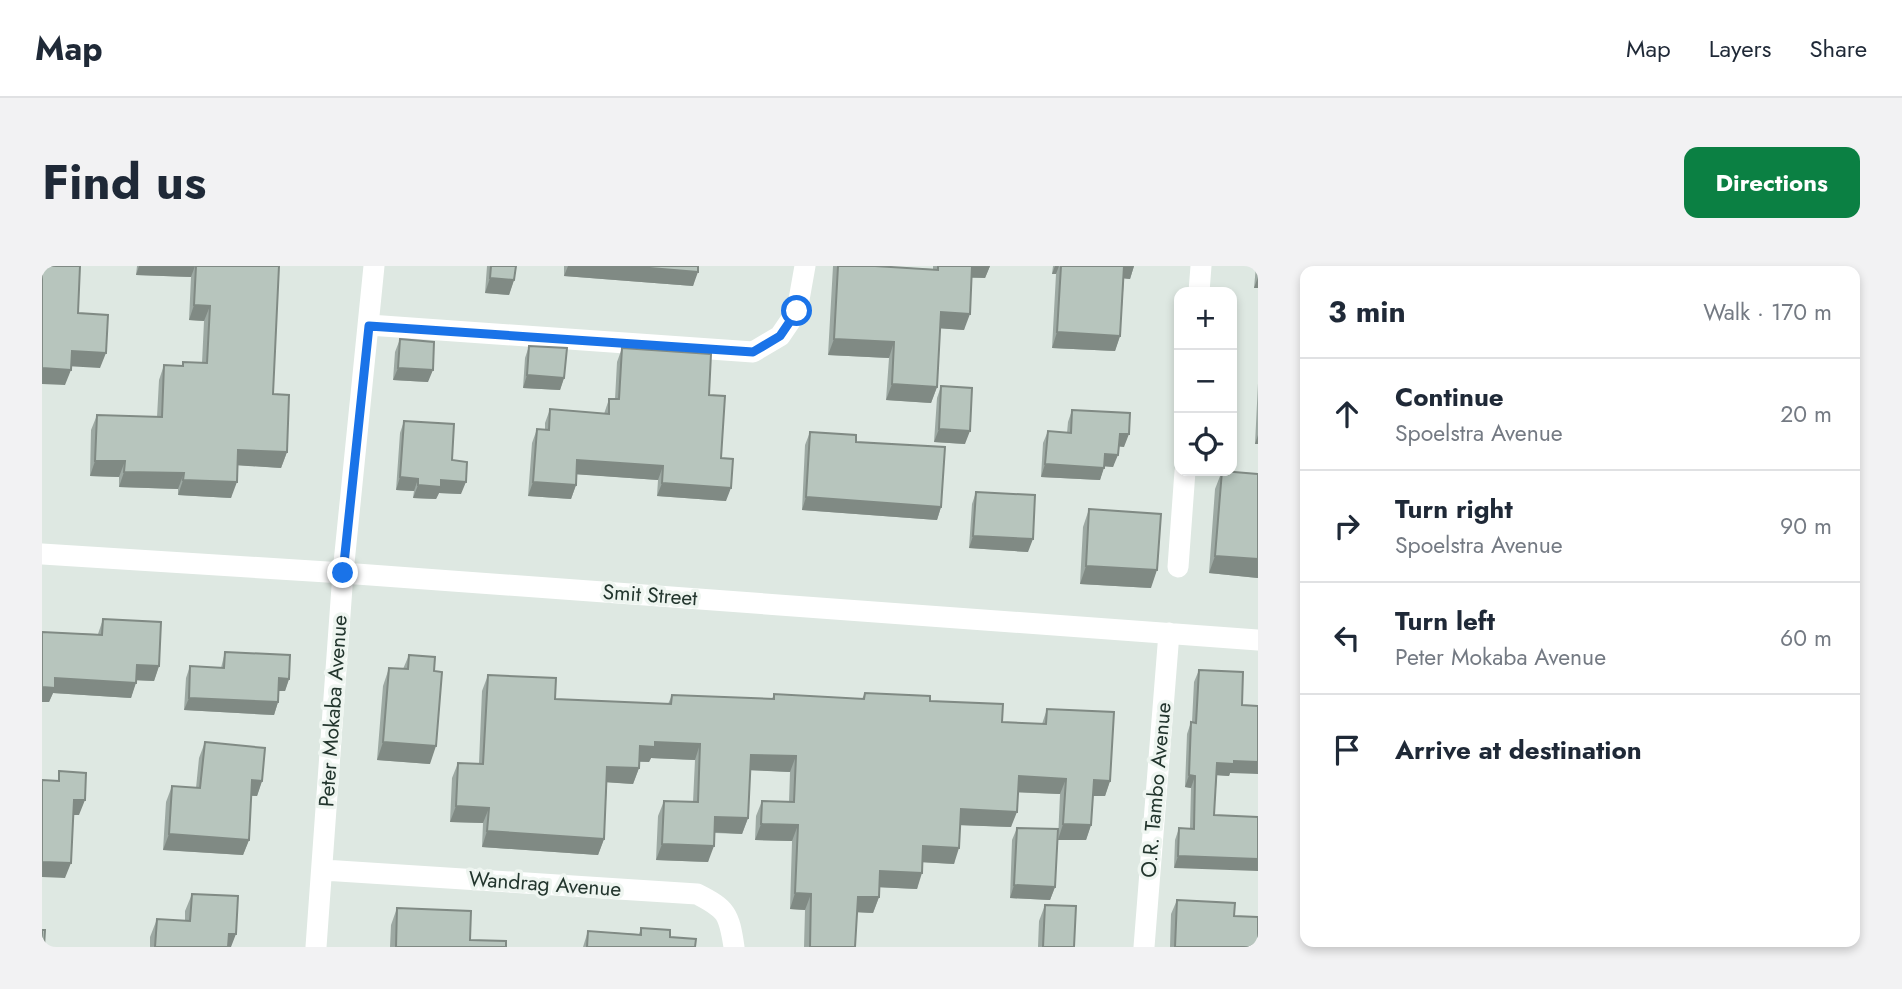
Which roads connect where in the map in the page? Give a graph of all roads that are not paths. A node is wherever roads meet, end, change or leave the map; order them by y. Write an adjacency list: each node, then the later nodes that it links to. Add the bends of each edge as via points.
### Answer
1 (374, 266): 5 (street, Peter Mokaba Avenue)
2 (805, 266): 5 (street, via 797,311 780,336 753,352)
3 (1202, 266): 4 (street)
4 (1200, 287)
5 (369, 326): 9 (street, Peter Mokaba Avenue)
6 (1185, 476): 8 (street)
7 (42, 554): 9 (street, Smit Street)
8 (1178, 567)
9 (343, 573): 10 (street, Smit Street); 12 (street, Peter Mokaba Avenue)
10 (1169, 633): 11 (street, Smit Street); 15 (street, O.R. Tambo Avenue)
11 (1258, 640)
12 (323, 870): 13 (street, Peter Mokaba Avenue); 14 (street, Wandrag Avenue, via 697,894 721,906)
13 (316, 947)
14 (734, 947)
15 (1144, 947)

